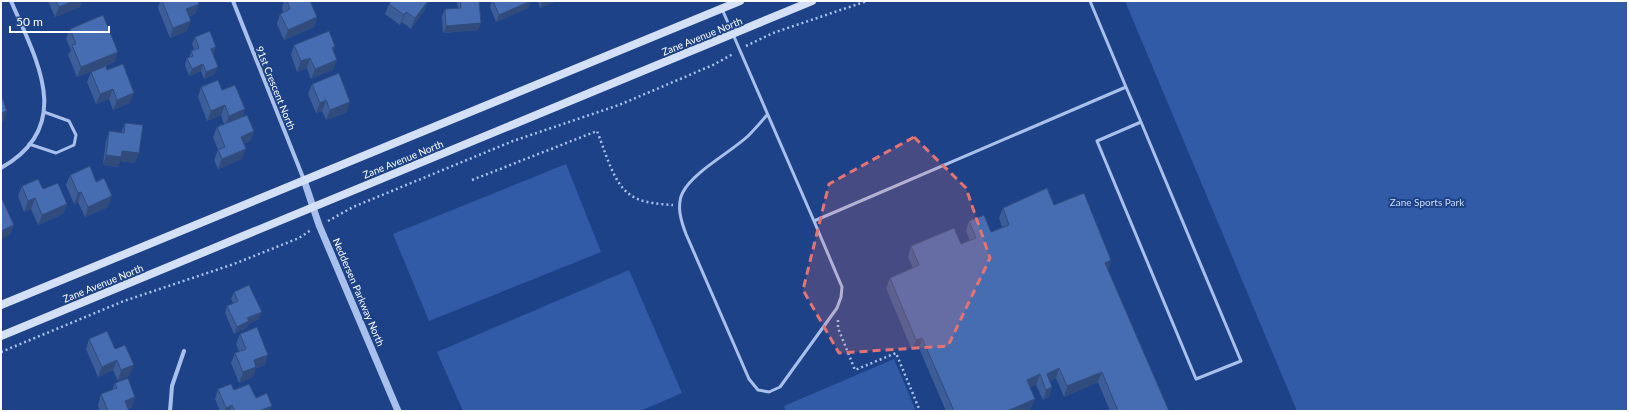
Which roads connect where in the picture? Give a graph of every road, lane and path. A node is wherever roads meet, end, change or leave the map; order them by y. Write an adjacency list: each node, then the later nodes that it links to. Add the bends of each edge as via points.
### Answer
1 (11, 1): 12 (street, via 38,65 43,83)
2 (234, 1): 17 (street, 91st Crescent North)
3 (740, 1): 7 (main road, Zane Avenue North)
4 (812, 1): 8 (main road, Zane Avenue North)
5 (867, 1): 9 (path)
6 (1090, 1): 11 (lane)
7 (722, 8): 8 (lane); 17 (main road, Zane Avenue North)
8 (733, 34): 13 (lane); 19 (main road, Zane Avenue North)
9 (755, 40)
10 (725, 59): 21 (path, via 619,105 513,141)
11 (1126, 88): 14 (lane); 22 (lane)
12 (44, 112): 15 (street, via 40,127); 15 (lane, via 69,122 76,135 74,145 56,153)
13 (768, 115): 20 (lane, via 749,135 690,182 682,193); 22 (lane)
14 (1141, 122): 14 (lane, via 1241,361 1196,380 1097,141)
15 (29, 144): 16 (street, via 14,161)
16 (1, 168)
17 (304, 180): 19 (street, Neddersen Parkway North); 24 (main road, Zane Avenue North)
18 (472, 180): 20 (path, via 597,131 615,174 627,193 644,201)
19 (312, 206): 26 (main road, Zane Avenue North); 30 (street, Neddersen Parkway North)
20 (679, 206): 25 (lane, via 684,229 749,379 758,390 769,392 780,387)
21 (342, 214)
22 (814, 221): 25 (lane, via 842,287)
23 (299, 238): 28 (path, via 214,271 124,301)
24 (1, 305)
25 (838, 306): 31 (path, via 838,328 855,370 896,353)
26 (1, 336)
27 (184, 351): 29 (street, via 172,386)
28 (1, 352)
29 (170, 411)
30 (398, 411)
31 (920, 411)

